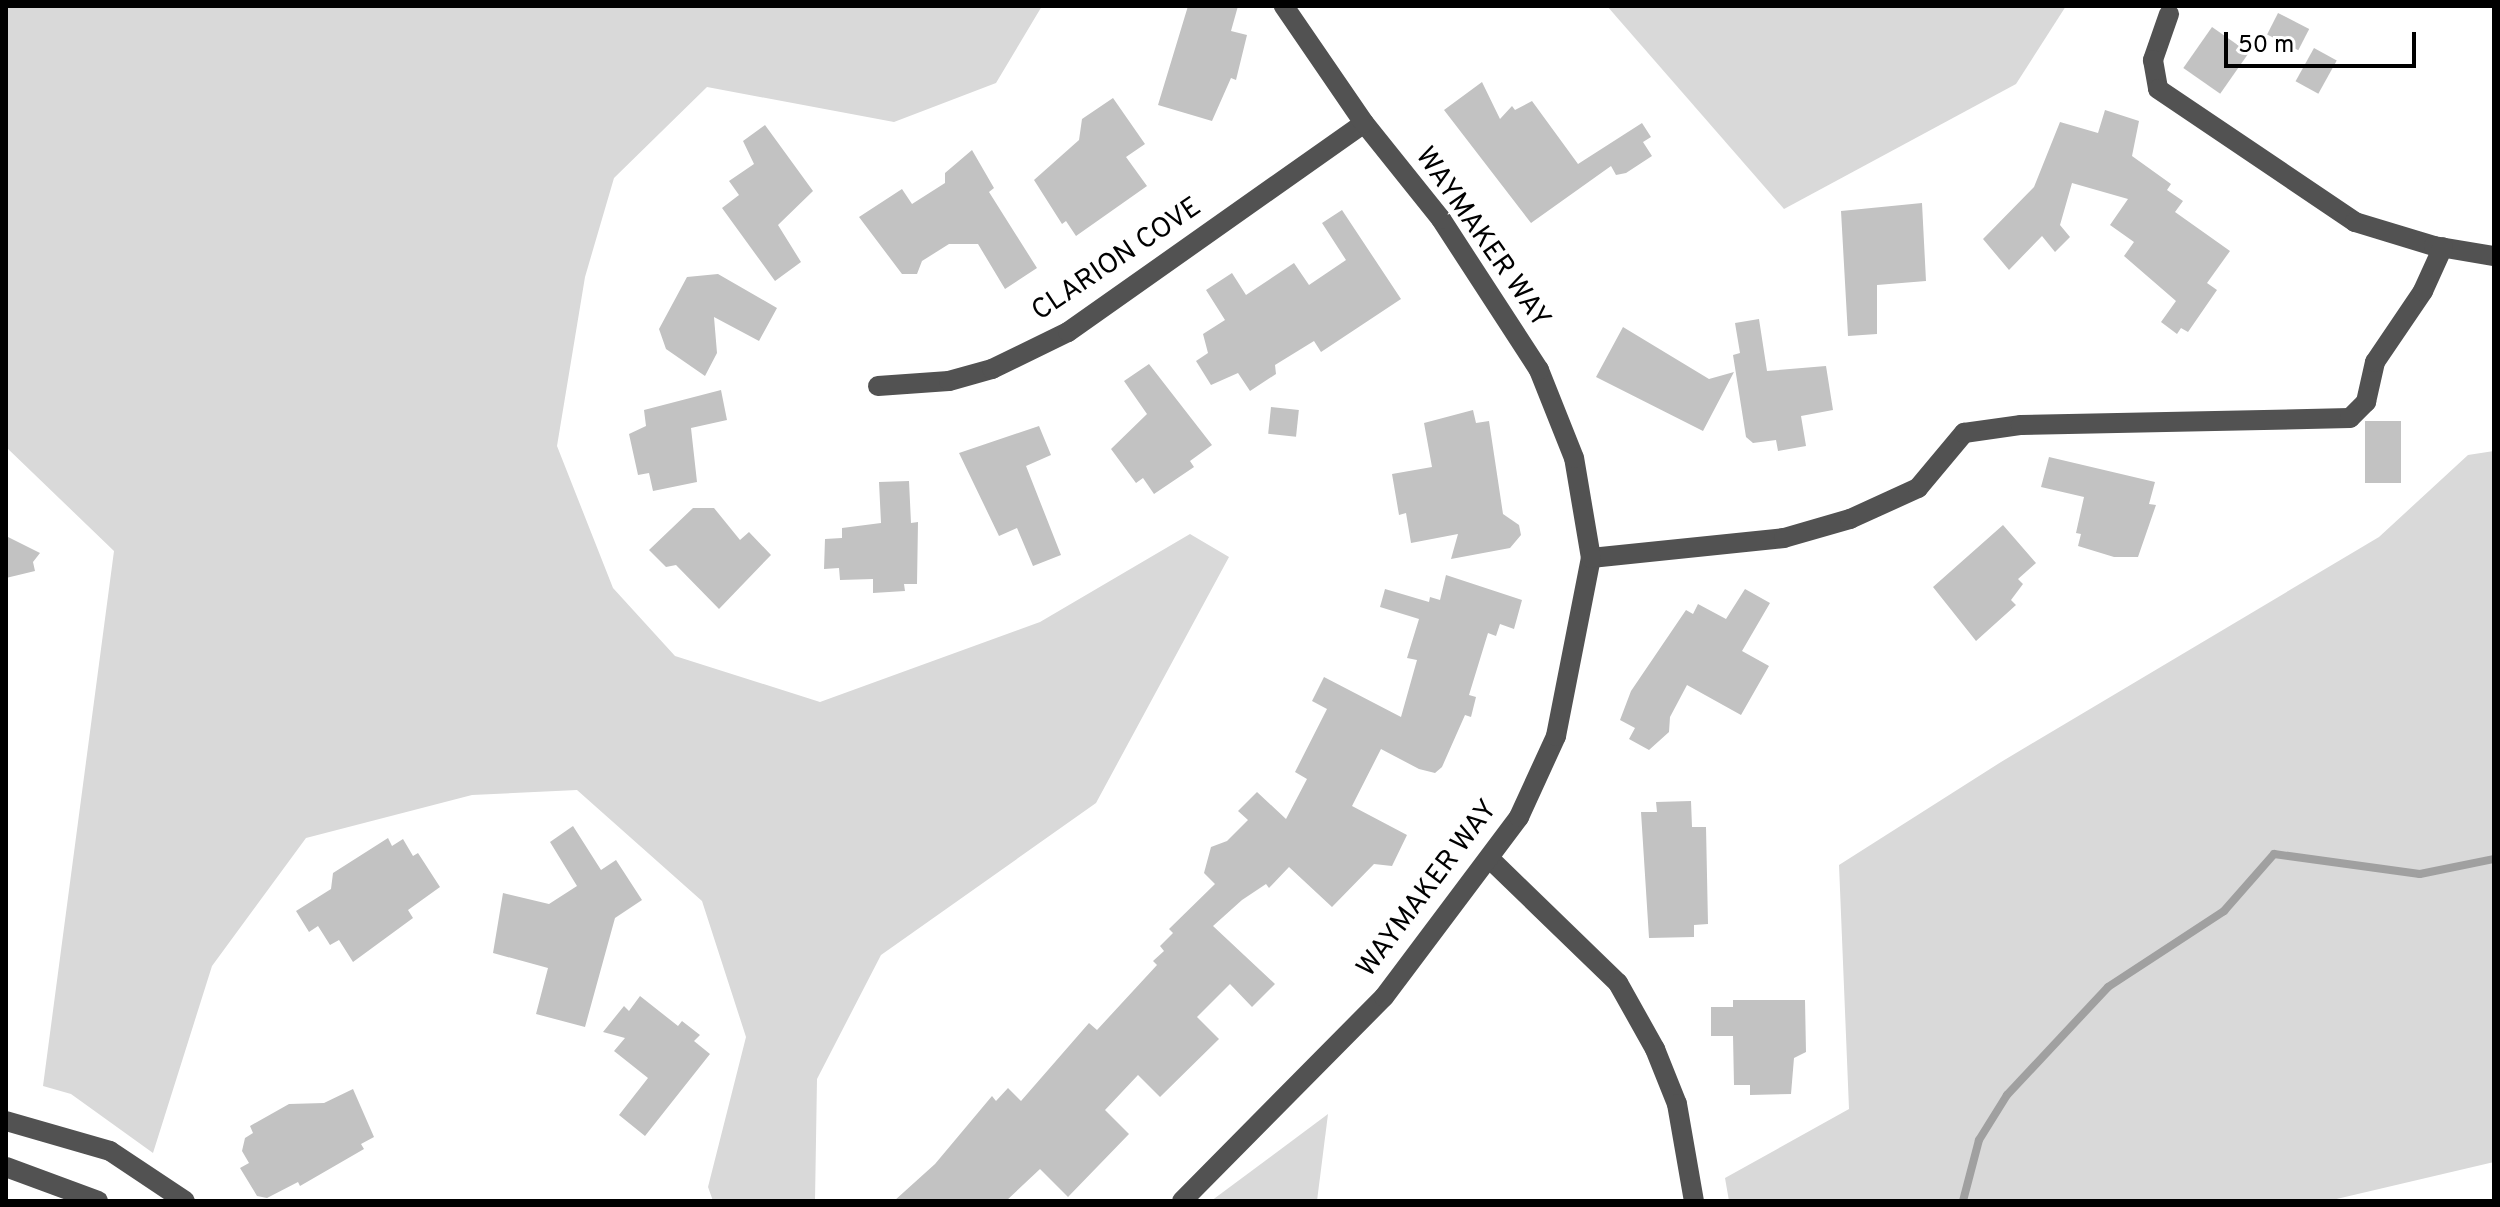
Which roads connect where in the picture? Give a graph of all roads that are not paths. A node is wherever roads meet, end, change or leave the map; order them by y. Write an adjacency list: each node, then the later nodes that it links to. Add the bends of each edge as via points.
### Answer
1 (1284, 6): 3 (street, WAYMAKER WAY)
2 (2169, 14): 4 (street, via 2153,60 2158,89 2355,222)
3 (1364, 123): 6 (street, CLARION COVE, via 1068,332 992,369 949,381); 7 (street, WAYMAKER WAY, via 1441,219 1539,370 1574,458)
4 (2443, 247): 5 (street); 7 (street, via 2423,291 2375,362 2366,402 2350,418 2021,425 1964,433 1918,488 1850,519 1784,538)
5 (2494, 256)
6 (878, 386)
7 (1591, 558): 8 (street, WAYMAKER WAY, via 1556,736 1519,817)
8 (1491, 860): 13 (street, WAYMAKER WAY, via 1384,997); 14 (street, via 1618,983 1655,1049 1677,1104)
9 (6, 1121): 12 (street, via 110,1151)
10 (6, 1167): 11 (street)
11 (98, 1201)
12 (185, 1201)
13 (1182, 1201)
14 (1694, 1201)

